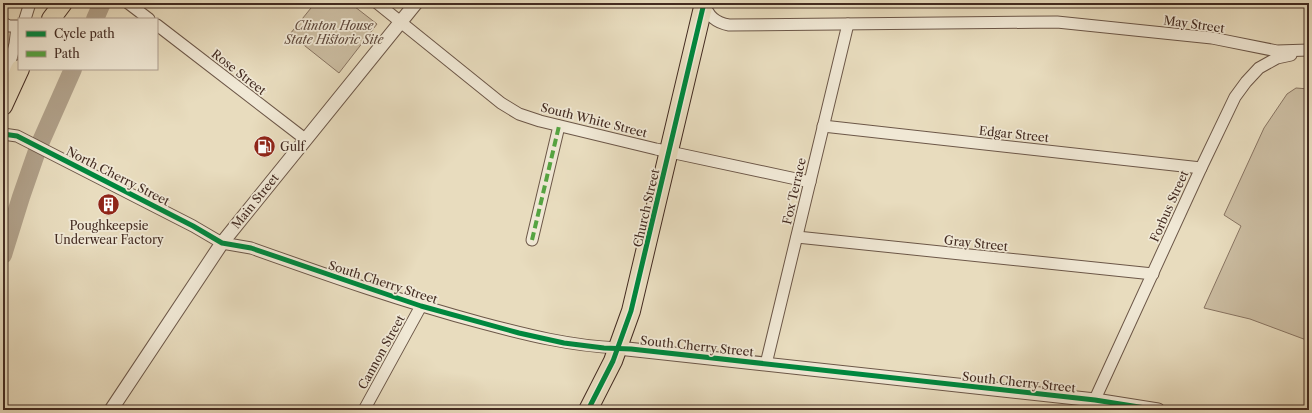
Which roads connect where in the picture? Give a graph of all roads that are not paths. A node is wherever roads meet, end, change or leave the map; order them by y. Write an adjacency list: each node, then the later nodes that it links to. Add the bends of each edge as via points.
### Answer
1 (30, 3): 7 (street)
2 (63, 3): 8 (highway)
3 (128, 3): 9 (street)
4 (377, 3): 10 (street, South White Street)
5 (416, 3): 10 (street, Main Street)
6 (705, 3): 13 (street, May Street, via 712,18 722,24); 24 (highway, Church Street)
7 (23, 18)
8 (52, 18)
9 (148, 18)
10 (400, 22): 20 (street, South White Street, via 501,103 519,114); 23 (street, Main Street)
11 (3, 23): 12 (street, via 9,26)
12 (18, 24)
13 (848, 24): 16 (street, May Street, via 1057,22 1212,38 1277,51); 21 (street, Fox Terrace)
14 (158, 26): 23 (street, Rose Street)
15 (18, 32): 18 (street)
16 (1309, 50): 25 (street, Forbus Street, via 1277,58 1259,68 1246,82 1228,110)
17 (19, 70): 18 (highway)
18 (8, 87): 19 (highway)
19 (3, 106)
20 (559, 126): 24 (street, South White Street); 28 (street)
21 (823, 126): 25 (street, Edgar Street); 26 (street, Fox Terrace)
22 (3, 134): 29 (street, North Cherry Street, via 17,136 30,142)
23 (305, 139): 29 (street, Main Street)
24 (670, 152): 26 (street, South White Street); 32 (highway, Church Street, via 639,281)
25 (1201, 168): 30 (street, Forbus Street)
26 (810, 182): 27 (street, Fox Terrace)
27 (797, 237): 30 (street, Gray Street); 33 (street, Fox Terrace)
28 (532, 240)
29 (222, 243): 31 (street, South Cherry Street, via 250,248); 35 (street, Main Street)
30 (1153, 274): 34 (street, Forbus Street)
31 (421, 306): 32 (street, South Cherry Street, via 543,338 584,346); 36 (street, Cannon Street)
32 (618, 348): 33 (street, South Cherry Street); 37 (highway, Church Street)
33 (766, 364): 34 (street, South Cherry Street)
34 (1092, 405): 38 (street, South Cherry Street)
35 (111, 410)
36 (364, 410)
37 (588, 410)
38 (1158, 410)

